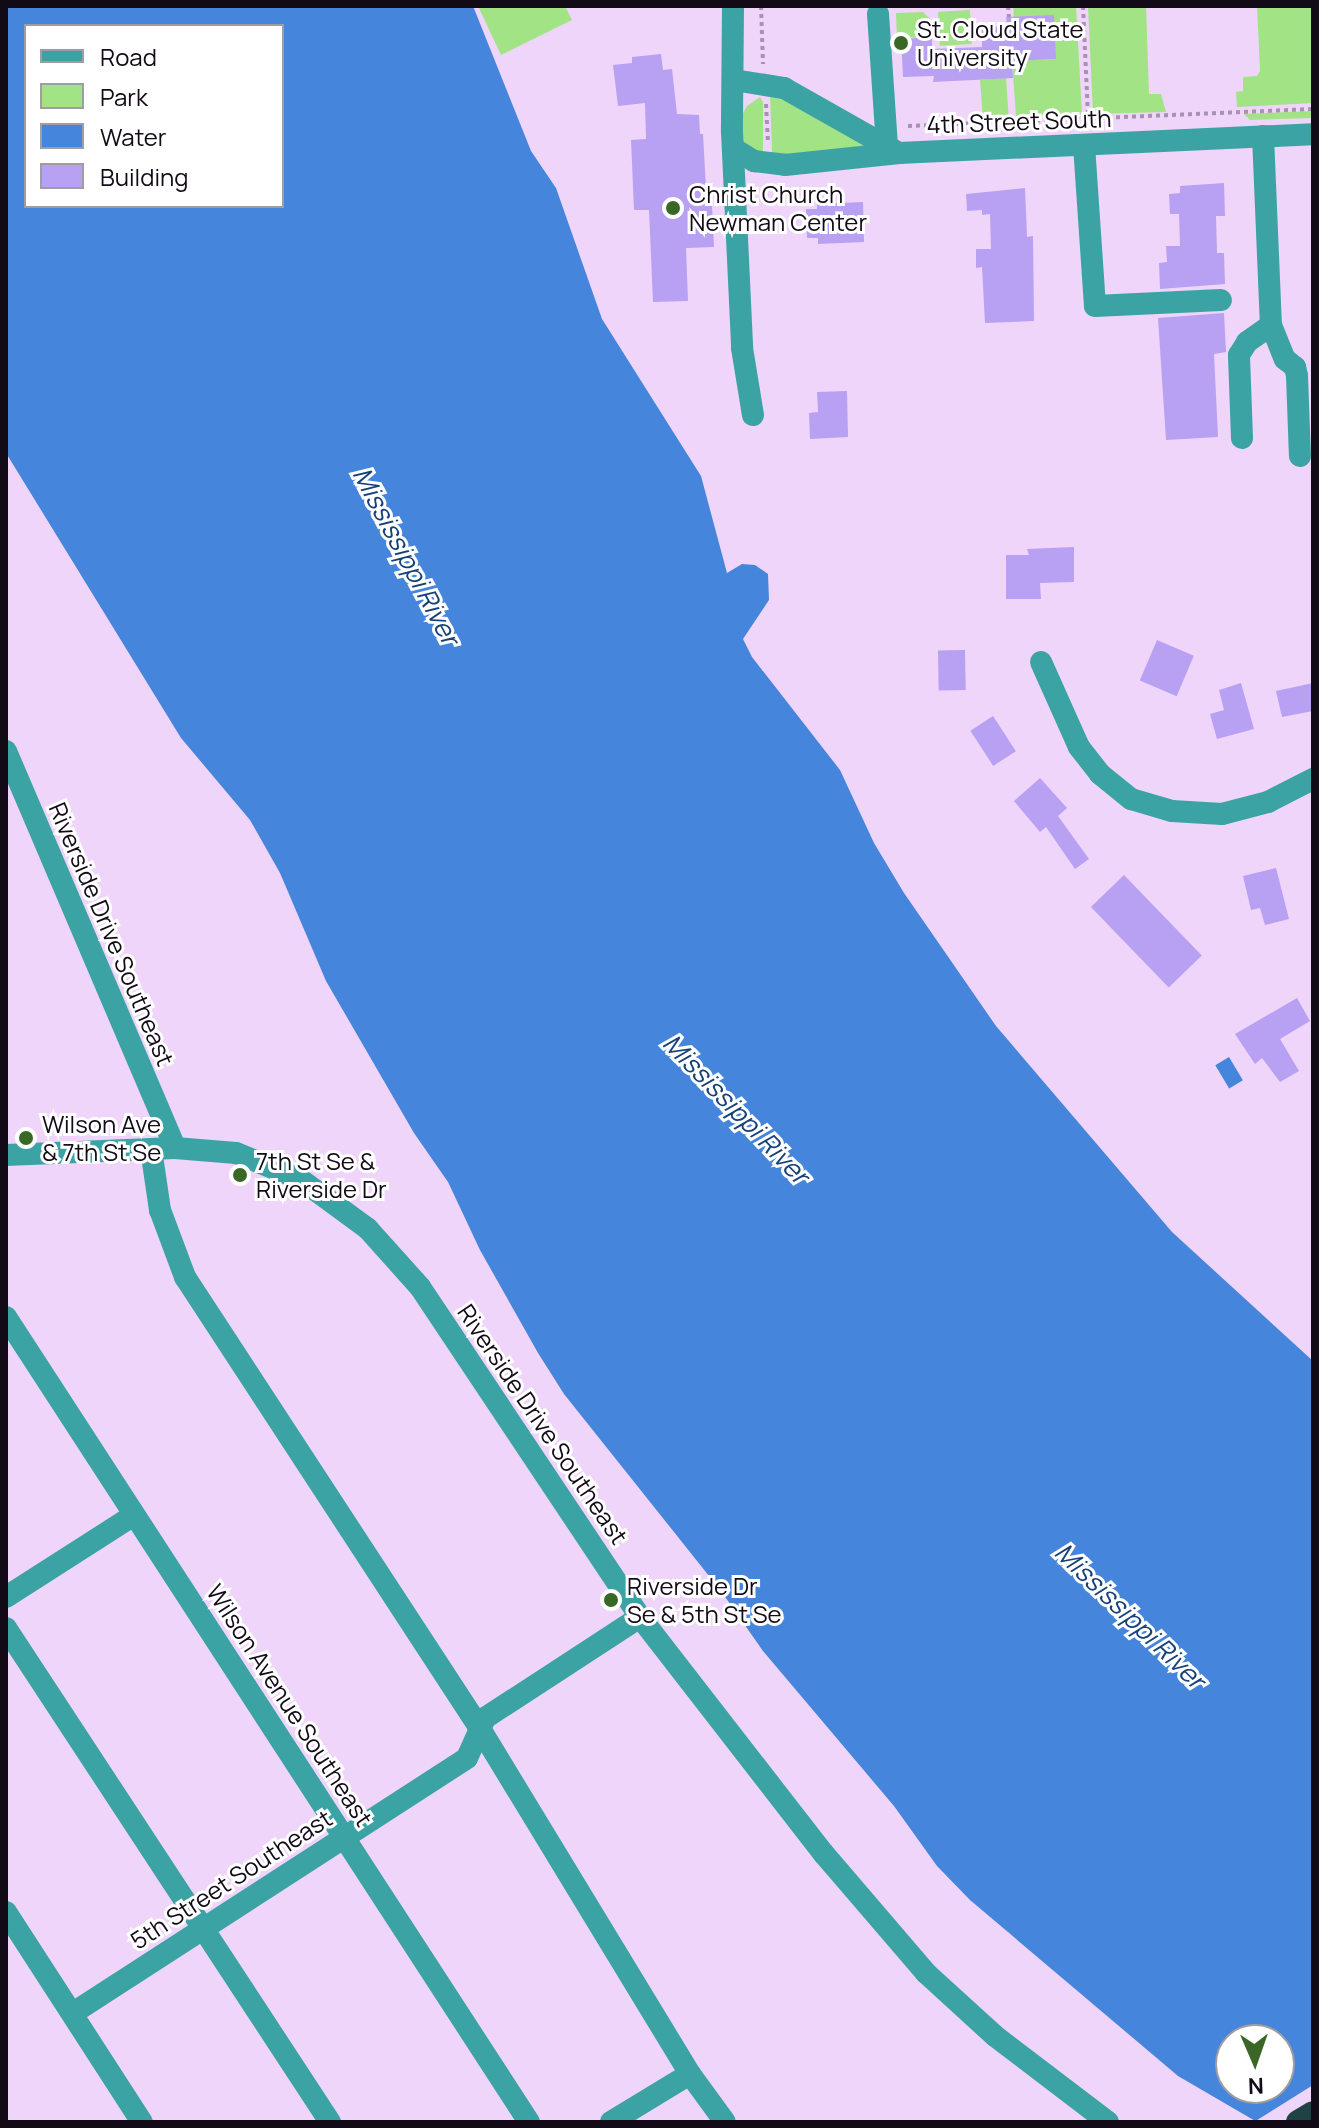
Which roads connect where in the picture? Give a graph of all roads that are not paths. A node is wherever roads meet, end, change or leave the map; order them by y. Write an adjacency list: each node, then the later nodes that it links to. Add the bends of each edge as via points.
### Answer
1 (733, 6): 3 (street)
2 (878, 14): 8 (street)
3 (734, 80): 7 (street); 8 (street, via 784,88)
4 (1313, 134): 5 (street, 4th Street South)
5 (1263, 136): 6 (street, 4th Street South); 10 (street)
6 (1084, 145): 8 (street, 4th Street South); 9 (street, via 1095,306)
7 (733, 148): 8 (street, 4th Street South, via 774,165 867,159); 11 (street, via 742,348)
8 (893, 149)
9 (1221, 300)
10 (1271, 325): 12 (street, via 1247,342 1239,355); 13 (street, via 1297,376)
11 (753, 415)
12 (1242, 438)
13 (1300, 456)
14 (1041, 662): 16 (street, via 1079,747 1100,774 1131,799 1172,811 1222,814 1268,802)
15 (6, 751): 17 (street, Riverside Drive Southeast)
16 (1313, 779)
17 (175, 1148): 18 (street); 23 (street, Riverside Drive Southeast, via 236,1153 265,1164 300,1179 368,1229 420,1287)
18 (151, 1149): 19 (street); 25 (street, via 160,1210 185,1277)
19 (6, 1155)
20 (6, 1317): 21 (street, Wilson Avenue Southeast)
21 (134, 1515): 22 (street); 26 (street, Wilson Avenue Southeast)
22 (6, 1597)
23 (640, 1617): 25 (street, 5th Street Southeast, via 485,1718); 37 (street, Riverside Drive Southeast, via 824,1854 926,1973 995,2036)
24 (6, 1628): 28 (street)
25 (479, 1727): 26 (street, 5th Street Southeast, via 467,1758); 30 (street)
26 (344, 1836): 28 (street, 5th Street Southeast); 34 (street, Wilson Avenue Southeast)
27 (6, 1912): 29 (street)
28 (203, 1929): 29 (street, 5th Street Southeast); 33 (street)
29 (73, 2013): 32 (street)
30 (690, 2074): 35 (street); 36 (street)
31 (1313, 2113): 38 (highway)
32 (142, 2122)
33 (330, 2122)
34 (529, 2122)
35 (611, 2122)
36 (725, 2122)
37 (1108, 2122)
38 (1298, 2122)

